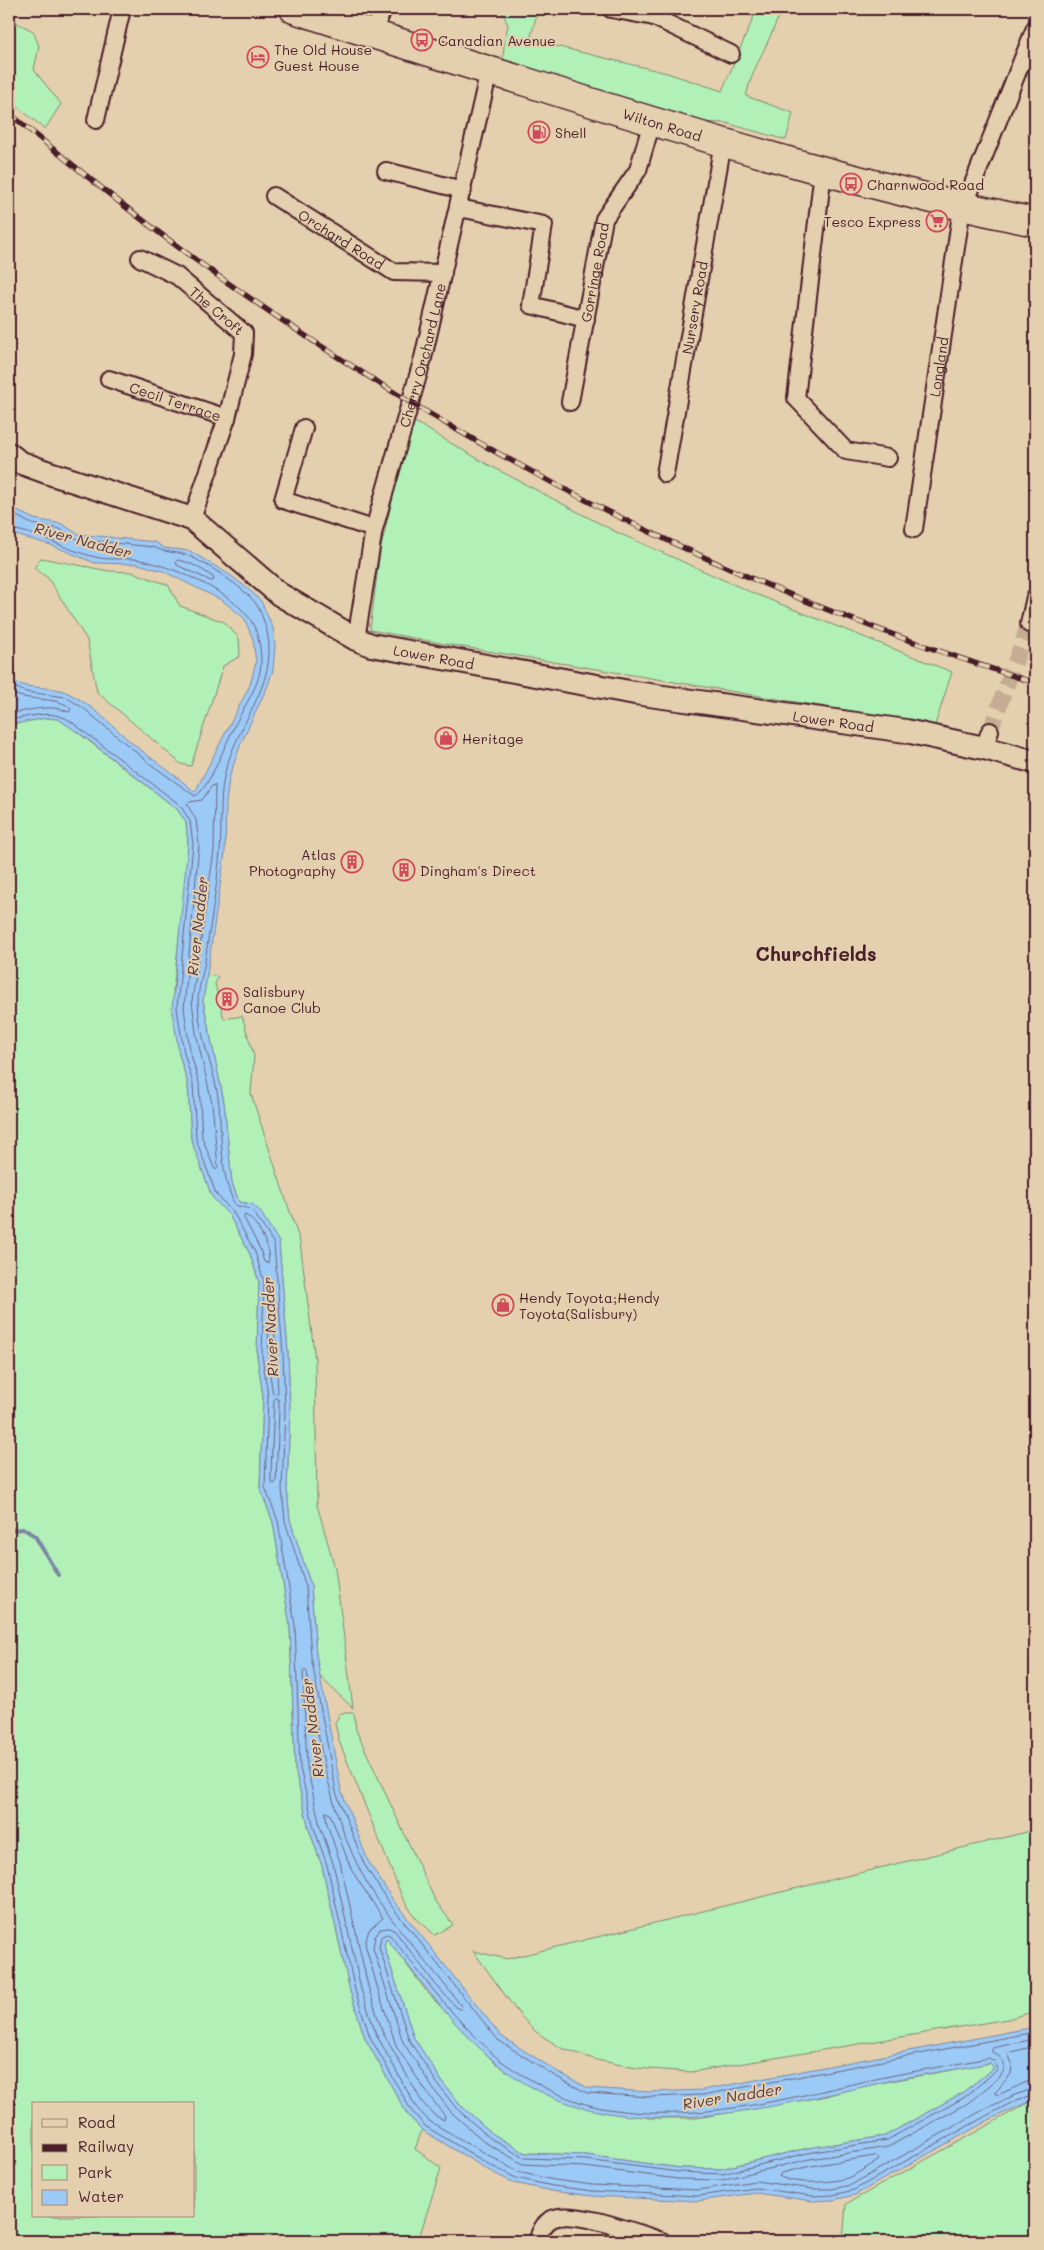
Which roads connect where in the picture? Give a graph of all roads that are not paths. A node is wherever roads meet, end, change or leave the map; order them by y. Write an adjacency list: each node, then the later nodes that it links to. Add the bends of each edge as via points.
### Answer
1 (122, 9): 10 (street)
2 (294, 9): 7 (highway, Wilton Road)
3 (383, 9): 7 (street)
4 (611, 9): 5 (street)
5 (657, 13): 8 (street)
6 (1035, 28): 17 (street, Longland)
7 (374, 35): 9 (highway, Wilton Road)
8 (731, 54)
9 (489, 71): 11 (highway, Wilton Road); 15 (street, Cherry Orchard Lane)
10 (96, 120)
11 (652, 122): 12 (highway, Wilton Road); 22 (street, Gorringe Road, via 638,170 604,220)
12 (723, 142): 14 (highway, Wilton Road); 29 (street, Nursery Road)
13 (386, 171): 15 (street)
14 (823, 171): 17 (highway, Wilton Road); 28 (street, via 796,398 846,451)
15 (462, 190): 18 (street, Cherry Orchard Lane)
16 (274, 196): 21 (street, Orchard Road, via 394,272)
17 (963, 206): 19 (highway, Wilton Road); 32 (street, Longland)
18 (459, 208): 21 (street, Cherry Orchard Lane); 22 (street, via 544,225 531,305)
19 (1035, 222)
20 (140, 258): 25 (street, The Croft, via 177,276 244,333 243,354)
21 (443, 273): 31 (street, Cherry Orchard Lane, via 423,358)
22 (586, 319): 24 (street, Gorringe Road)
23 (109, 379): 25 (street, Cecil Terrace)
24 (570, 402)
25 (227, 418): 30 (street, Cecil Terrace)
26 (304, 428): 31 (street, via 283,500)
27 (9, 454): 30 (street, Lower Road, via 19,462 41,470)
28 (888, 458)
29 (665, 474)
30 (192, 519): 35 (street, Lower Road, via 278,594)
31 (374, 529): 35 (street, Cherry Orchard Lane)
32 (914, 529)
33 (1035, 597): 34 (street)
34 (1029, 624)
35 (356, 639): 36 (street, Lower Road, via 372,645 634,693 906,731 987,739)
36 (1035, 762)
37 (537, 2241): 38 (street, via 540,2230 551,2219 564,2216 589,2218)
38 (662, 2241)

